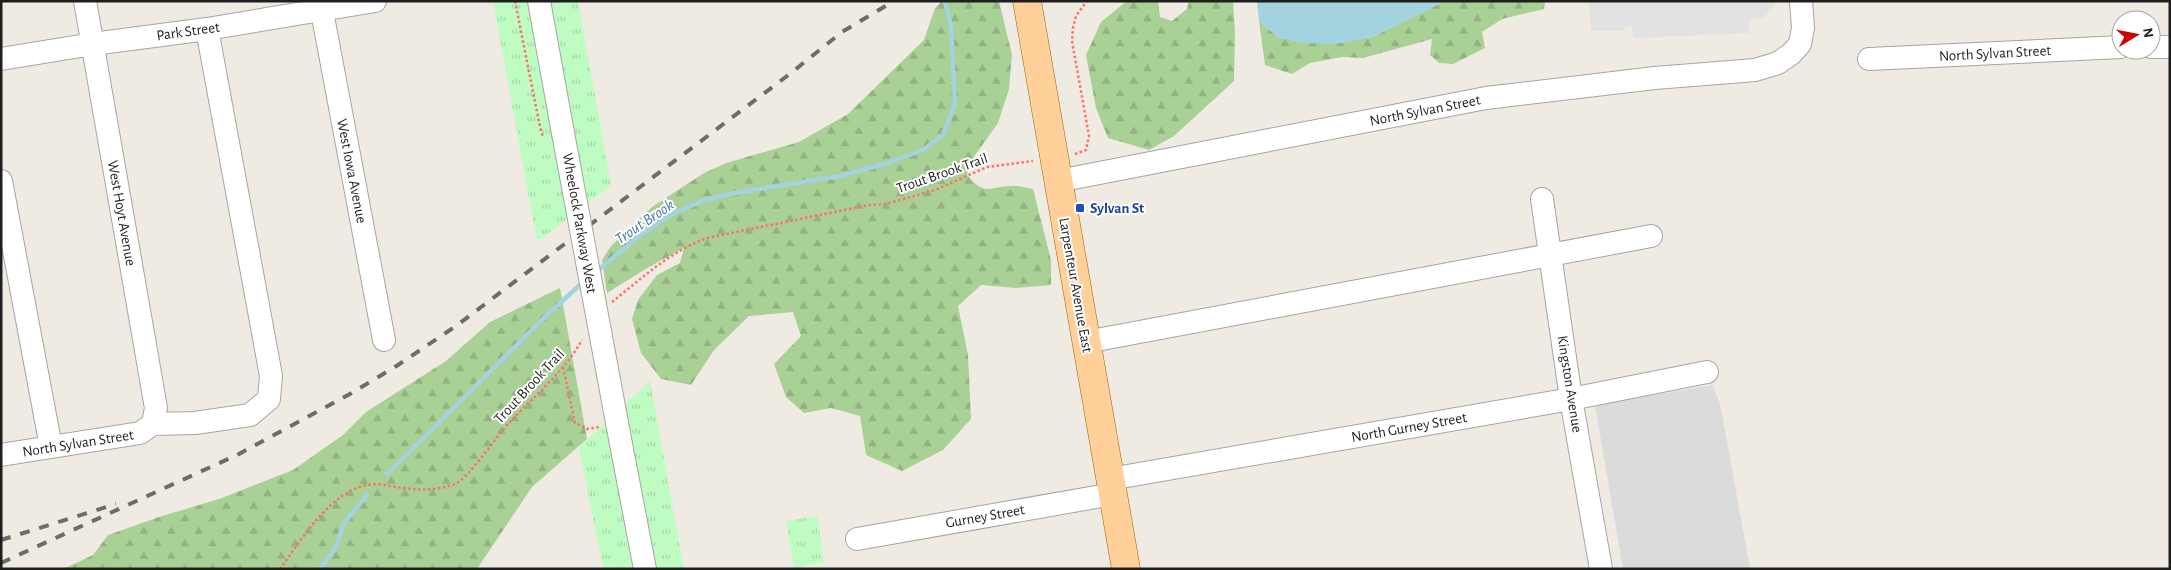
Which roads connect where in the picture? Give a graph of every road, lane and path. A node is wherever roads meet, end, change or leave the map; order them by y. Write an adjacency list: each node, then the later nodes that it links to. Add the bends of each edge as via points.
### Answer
1 (85, 1): 10 (street, West Hoyt Avenue)
2 (375, 1): 8 (street, Park Street)
3 (514, 1): 14 (path, via 540,127)
4 (539, 1): 14 (street, Wheelock Parkway West)
5 (1027, 1): 18 (main road, Larpenteur Avenue East)
6 (1087, 1): 15 (path, via 1076,16 1072,41 1090,136 1086,150)
7 (1801, 1): 18 (street, North Sylvan Street, via 1803,28 1800,44 1778,63 1755,70 1486,98)
8 (321, 6): 9 (street, Park Street); 24 (street, West Iowa Avenue)
9 (207, 29): 10 (street, Park Street); 29 (street, via 270,376 269,399 250,414 195,423)
10 (93, 44): 12 (street, Park Street); 29 (street, West Hoyt Avenue, via 156,408)
11 (2111, 47): 13 (street, North Sylvan Street)
12 (1, 59)
13 (1868, 59)
14 (555, 138): 36 (street, Wheelock Parkway West, bridge)
15 (1075, 154)
16 (1038, 160): 22 (path, Trout Brook Trail, via 987,167 935,190 886,204 707,238 659,264)
17 (1, 181): 31 (street)
18 (1058, 181): 25 (main road, Larpenteur Avenue East)
19 (1542, 199): 21 (street, Kingston Avenue)
20 (1651, 236): 21 (street)
21 (1550, 255): 25 (street); 28 (street, Kingston Avenue)
22 (612, 302)
23 (584, 337): 26 (path, Trout Brook Trail)
24 (384, 340)
25 (1086, 342): 33 (main road, Larpenteur Avenue East)
26 (564, 367): 30 (path, via 575,424 588,429); 35 (path, Trout Brook Trail, via 510,422 463,479 427,490 374,484 343,495 315,522)
27 (1707, 372): 28 (street, North Gurney Street)
28 (1571, 399): 33 (street, North Gurney Street); 38 (street, Kingston Avenue)
29 (152, 424): 31 (street, North Sylvan Street, via 140,433)
30 (599, 427)
31 (51, 447): 32 (street, North Sylvan Street)
32 (1, 455)
33 (1112, 486): 34 (street, Gurney Street); 37 (main road, Larpenteur Avenue East)
34 (857, 539)
35 (280, 569)
36 (645, 569)
37 (1126, 569)
38 (1601, 569)

